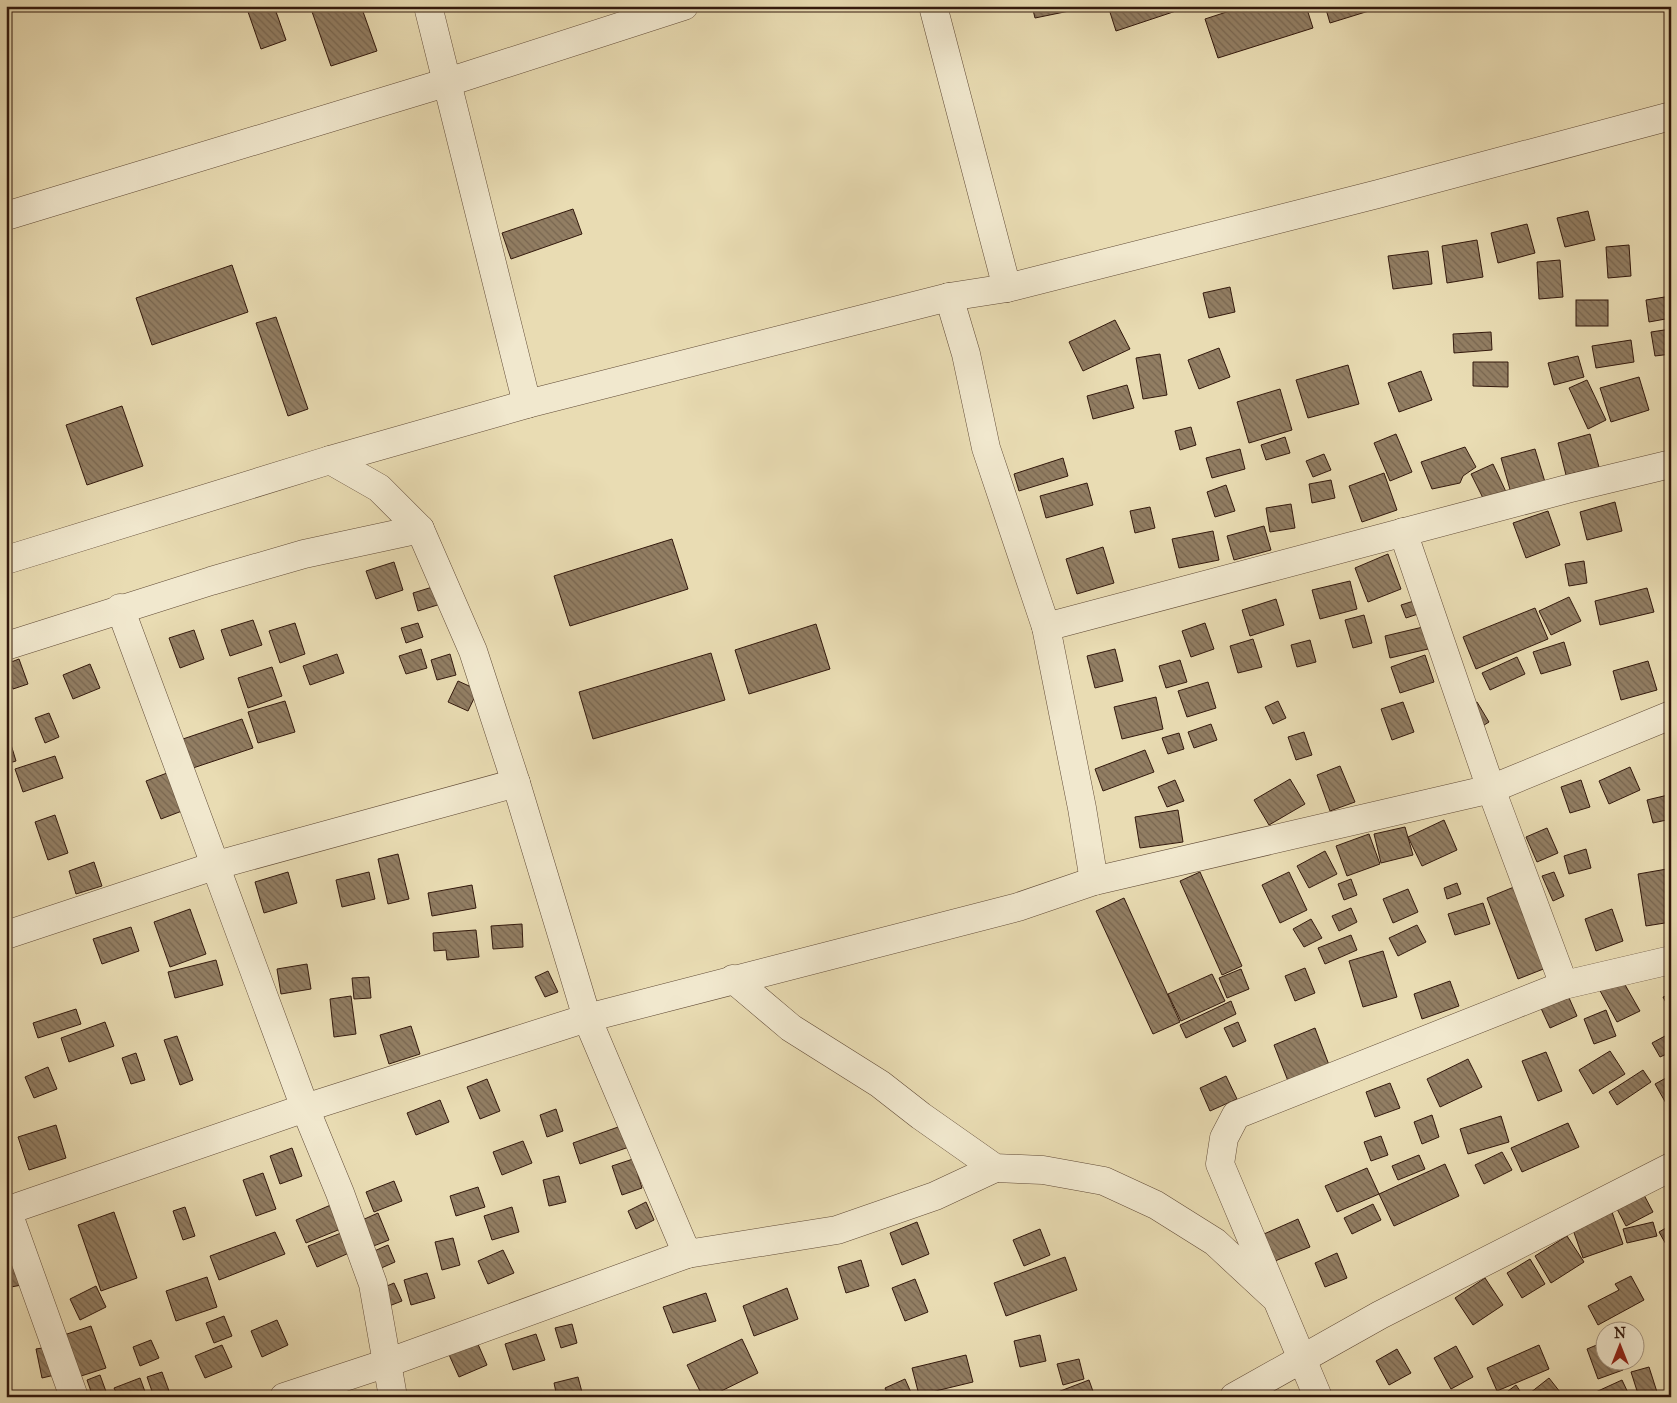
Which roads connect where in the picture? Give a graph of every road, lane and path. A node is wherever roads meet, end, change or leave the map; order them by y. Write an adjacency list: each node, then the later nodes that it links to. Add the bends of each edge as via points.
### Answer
1 (428, 6): 4 (street)
2 (684, 6): 4 (street)
3 (933, 6): 7 (street)
4 (448, 82): 6 (street); 9 (street)
5 (1671, 116): 7 (street)
6 (6, 216)
7 (1007, 288): 8 (street)
8 (949, 297): 9 (street); 16 (street, via 966,354 986,448)
9 (527, 404): 10 (street)
10 (330, 460): 12 (street, via 380,488); 14 (street)
11 (1671, 464): 13 (street)
12 (420, 529): 15 (street, via 304,554); 19 (street, via 473,651)
13 (1403, 532): 16 (street); 20 (street)
14 (6, 560)
15 (120, 608): 17 (street); 21 (street)
16 (1046, 627): 22 (street)
17 (6, 646)
18 (1671, 715): 20 (street)
19 (516, 783): 21 (street); 27 (street)
20 (1491, 789): 22 (street); 26 (street)
21 (217, 865): 23 (street); 28 (street)
22 (1094, 881): 25 (street, via 1018,907)
23 (6, 935)
24 (1671, 960): 26 (street)
25 (733, 980): 27 (street); 30 (street, via 790,1028 880,1084)
26 (1564, 985): 33 (street, via 1236,1115 1224,1138 1220,1164)
27 (587, 1018): 28 (street); 32 (street)
28 (305, 1108): 31 (street); 35 (street, via 373,1284)
29 (1671, 1166): 34 (street, via 1380,1315)
30 (995, 1168): 32 (street, via 935,1196 838,1230); 33 (street, via 1043,1170 1104,1181 1156,1205 1215,1242)
31 (7, 1209): 36 (street)
32 (687, 1254): 35 (street)
33 (1278, 1301): 34 (street)
34 (1302, 1359): 39 (street); 40 (street)
35 (387, 1363): 37 (street); 38 (street)
36 (74, 1397)
37 (284, 1397)
38 (393, 1397)
39 (1234, 1397)
40 (1318, 1397)

